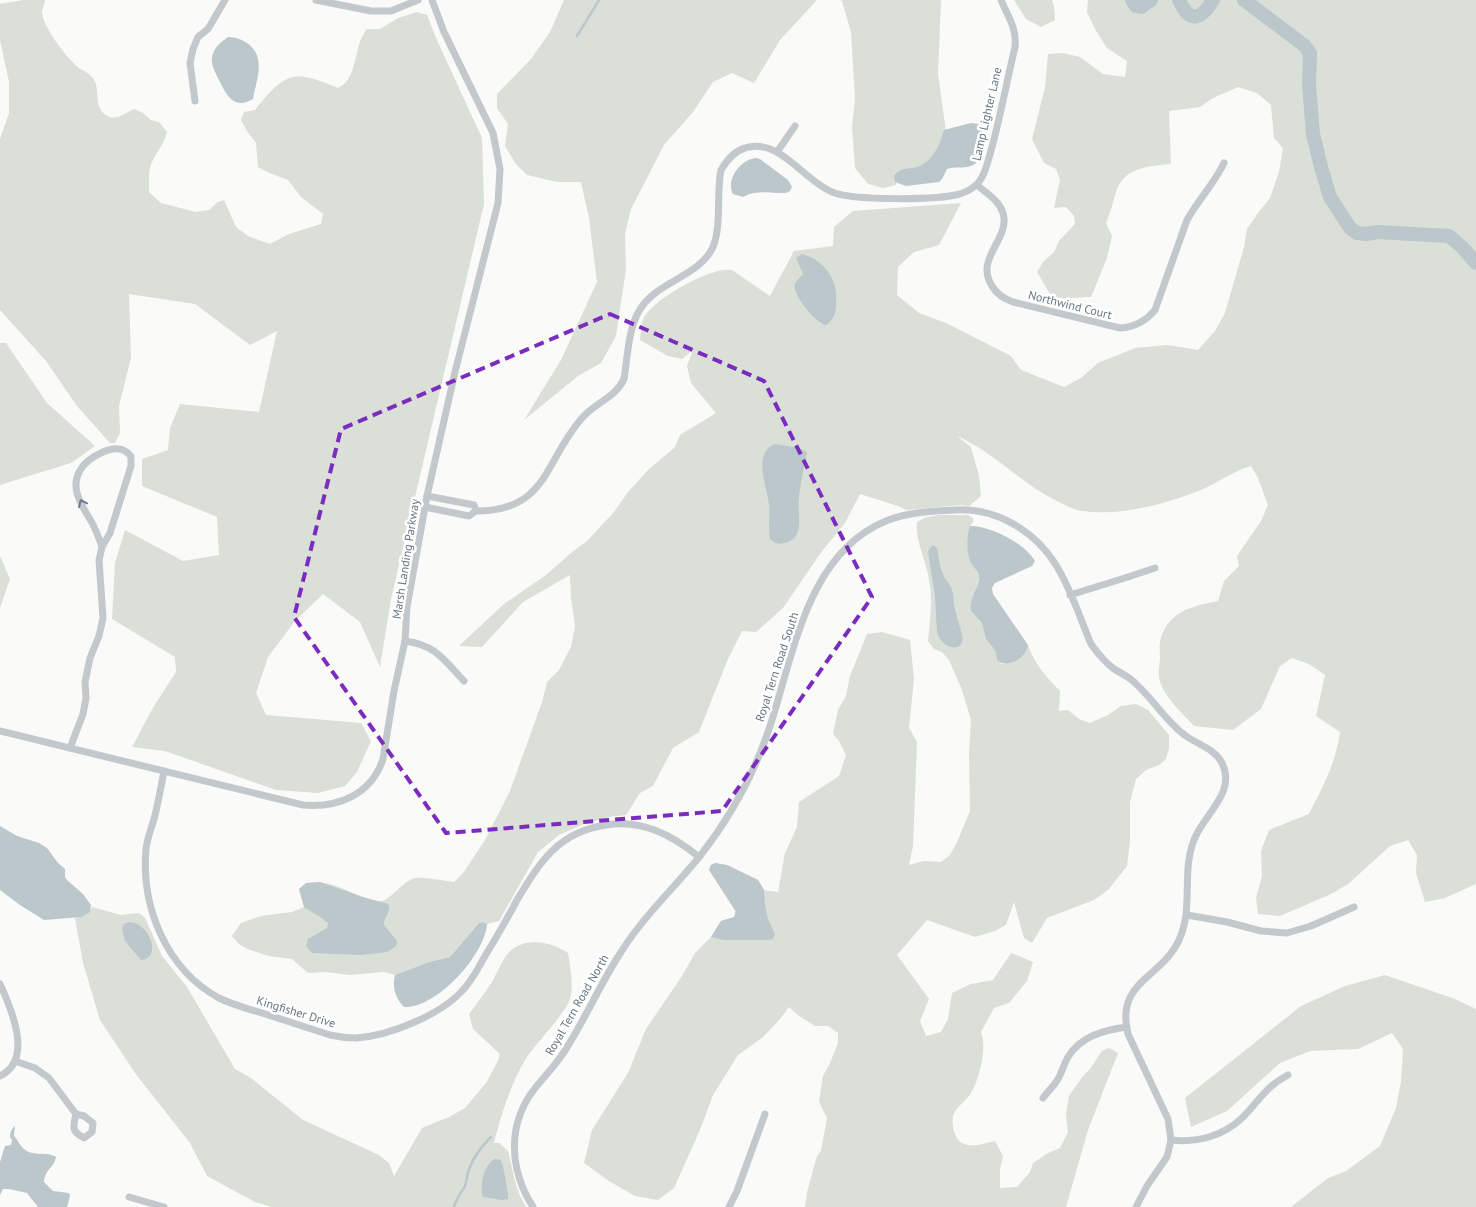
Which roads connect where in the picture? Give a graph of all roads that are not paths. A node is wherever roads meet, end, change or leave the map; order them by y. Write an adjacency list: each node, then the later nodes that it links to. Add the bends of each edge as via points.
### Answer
1 (225, 0): 6 (street, via 208,29 198,37 193,50 190,63)
2 (316, 0): 3 (street, via 371,11 391,11)
3 (418, 0)
4 (432, 0): 11 (street, Marsh Landing Parkway, via 493,133 500,186)
5 (1001, 0): 10 (street, Lamp Lighter Lane, via 1014,24 1015,47 985,172)
6 (195, 101)
7 (796, 126): 8 (street)
8 (777, 152): 10 (street, via 822,187 845,195 926,198 958,194); 14 (street, via 750,146 729,158 719,179 713,246 698,265 642,306 632,326 621,386 584,415 545,477 531,493 502,509)
9 (1224, 163): 10 (street, Northwind Court, via 1188,220 1155,310 1136,325 1120,328 1013,302 994,290 987,267 1004,216 996,200)
10 (977, 185)
11 (427, 496): 12 (street); 13 (street, Marsh Landing Parkway)
12 (455, 501): 14 (street, via 474,505); 15 (street)
13 (425, 507): 15 (street); 19 (street, Marsh Landing Parkway)
14 (476, 511): 15 (street, via 470,516)
15 (452, 513)
16 (102, 547): 16 (street, one-way to 16, via 75,485 79,471 90,460 116,448 126,450 131,456 131,466 110,533); 22 (street, via 99,560 103,618 85,682 83,714)
17 (1155, 568): 18 (street)
18 (1070, 595): 24 (street, Royal Tern Road South, via 1056,564 1038,542 1018,526 996,516 963,510 920,512 887,521 860,535 828,570 810,605 758,758 730,813); 26 (street, Royal Tern Road South, via 1098,654 1137,684 1176,728 1213,753 1224,768 1224,791 1200,827 1190,851 1186,882)
19 (405, 640): 20 (street, via 432,649); 23 (street, Marsh Landing Parkway, via 384,760 376,776 348,798 328,806 303,805)
20 (464, 681)
21 (0, 731): 22 (street, Marsh Landing Parkway)
22 (70, 748): 23 (street, Marsh Landing Parkway)
23 (164, 771): 24 (street, Kingfisher Drive, via 147,843 146,870 152,912 172,956 193,979 219,998 330,1035 369,1036 389,1032 431,1014 455,998 473,978 536,869 551,851 574,835 603,825 636,825 665,833)
24 (699, 856): 38 (street, Royal Tern Road North, via 633,934 565,1051 523,1106 516,1131 515,1162 522,1186)
25 (1354, 907): 26 (street, via 1311,926 1287,932 1261,931)
26 (1187, 915): 28 (street, Royal Tern Road South, via 1174,949 1161,966 1133,991 1126,1012)
27 (0, 984): 29 (street, via 18,1032)
28 (1127, 1027): 32 (street, via 1102,1032 1082,1042 1069,1056 1059,1078); 35 (street, Royal Tern Road South, via 1168,1119)
29 (15, 1060): 31 (street, via 8,1072); 33 (street, via 49,1078)
30 (1288, 1075): 35 (street, via 1269,1087 1228,1129 1205,1138)
31 (0, 1076)
32 (1043, 1098)
33 (76, 1114)
34 (765, 1114): 39 (street)
35 (1171, 1140): 40 (street, via 1167,1157)
36 (129, 1196): 37 (street)
37 (164, 1207)
38 (534, 1207)
39 (730, 1207)
40 (1136, 1207)

